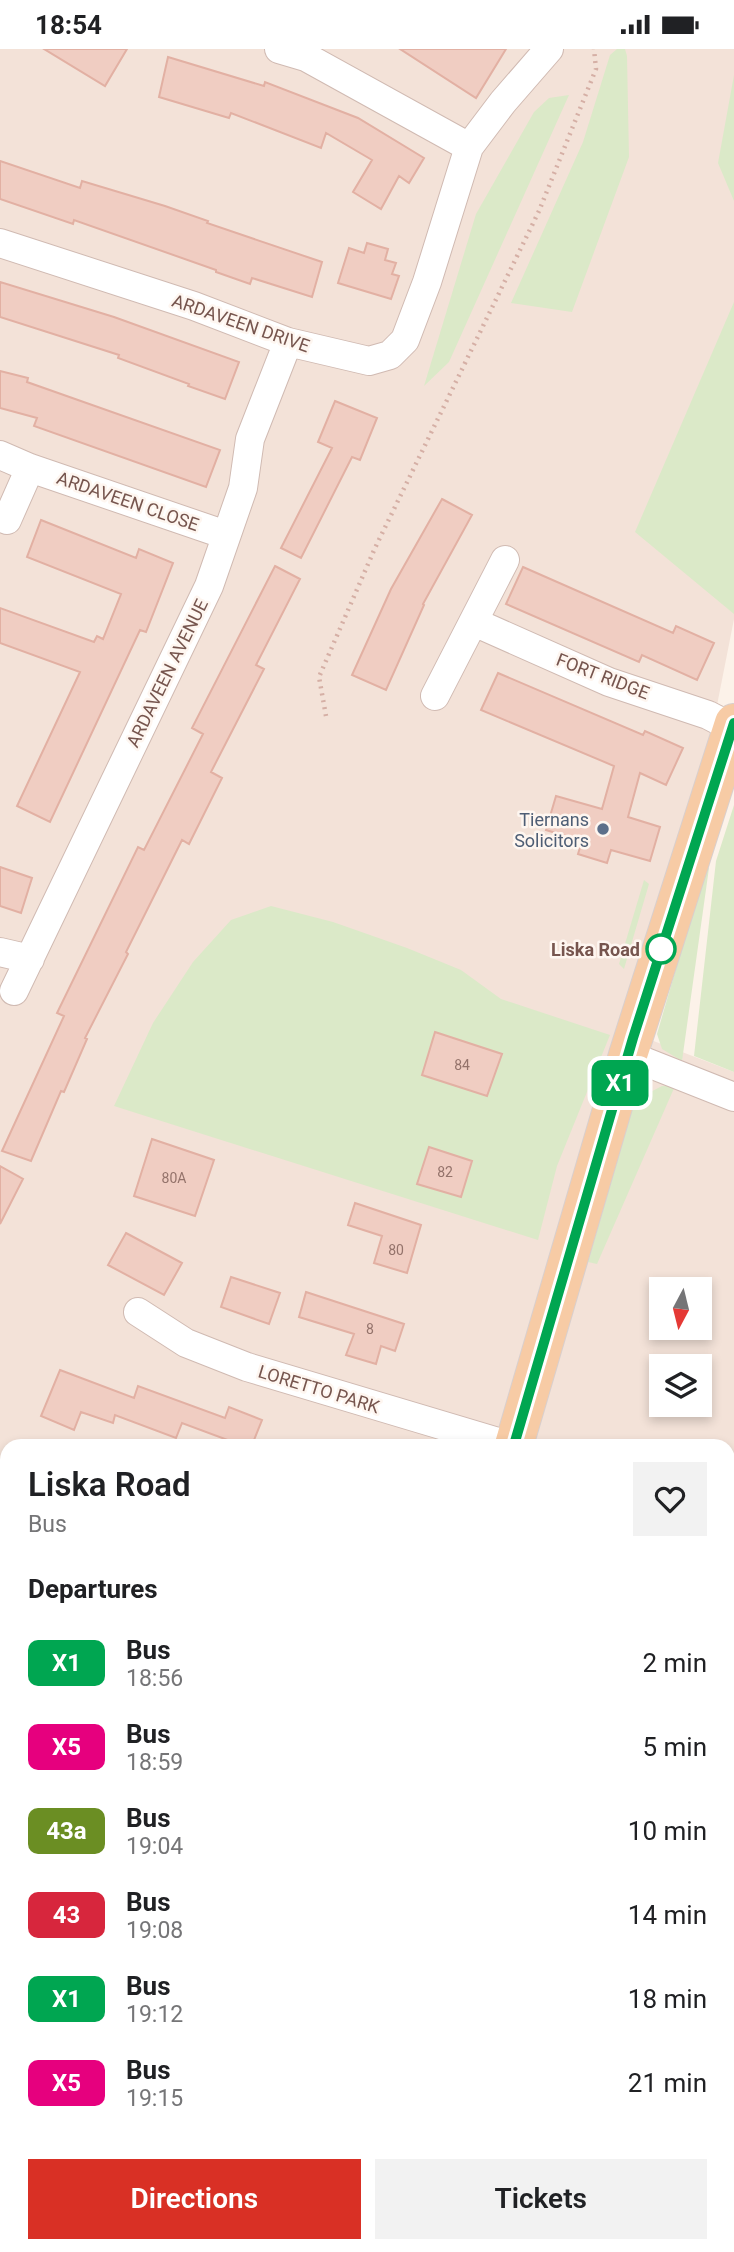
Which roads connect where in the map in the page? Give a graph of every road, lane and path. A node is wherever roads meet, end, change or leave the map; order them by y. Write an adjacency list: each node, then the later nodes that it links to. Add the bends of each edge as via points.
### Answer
1 (279, 49): 4 (street, via 306,57)
2 (549, 49): 4 (street, ARDAVEEN DRIVE)
3 (594, 49): 14 (path, via 596,69 539,211 375,548 319,677)
4 (469, 147): 6 (street, ARDAVEEN DRIVE, via 405,340 390,355 369,361)
5 (0, 243): 6 (street, ARDAVEEN DRIVE)
6 (288, 342): 10 (street, ARDAVEEN AVENUE, via 250,439 243,488)
7 (0, 455): 8 (street, ARDAVEEN CLOSE)
8 (30, 468): 9 (street); 10 (street, ARDAVEEN CLOSE)
9 (6, 520)
10 (226, 535): 17 (street, ARDAVEEN AVENUE, via 209,586)
11 (505, 561): 12 (street)
12 (474, 622): 13 (street); 15 (street, FORT RIDGE, via 609,682)
13 (435, 696)
14 (326, 716)
15 (733, 725): 19 (main road)
16 (0, 952): 17 (street)
17 (30, 959): 18 (street, ARDAVEEN AVENUE)
18 (14, 991)
19 (628, 1055): 20 (street); 23 (main road)
20 (734, 1097)
21 (138, 1312): 22 (street, LORETTO PARK, via 186,1343 247,1367)
22 (488, 1439)
23 (516, 1439)

